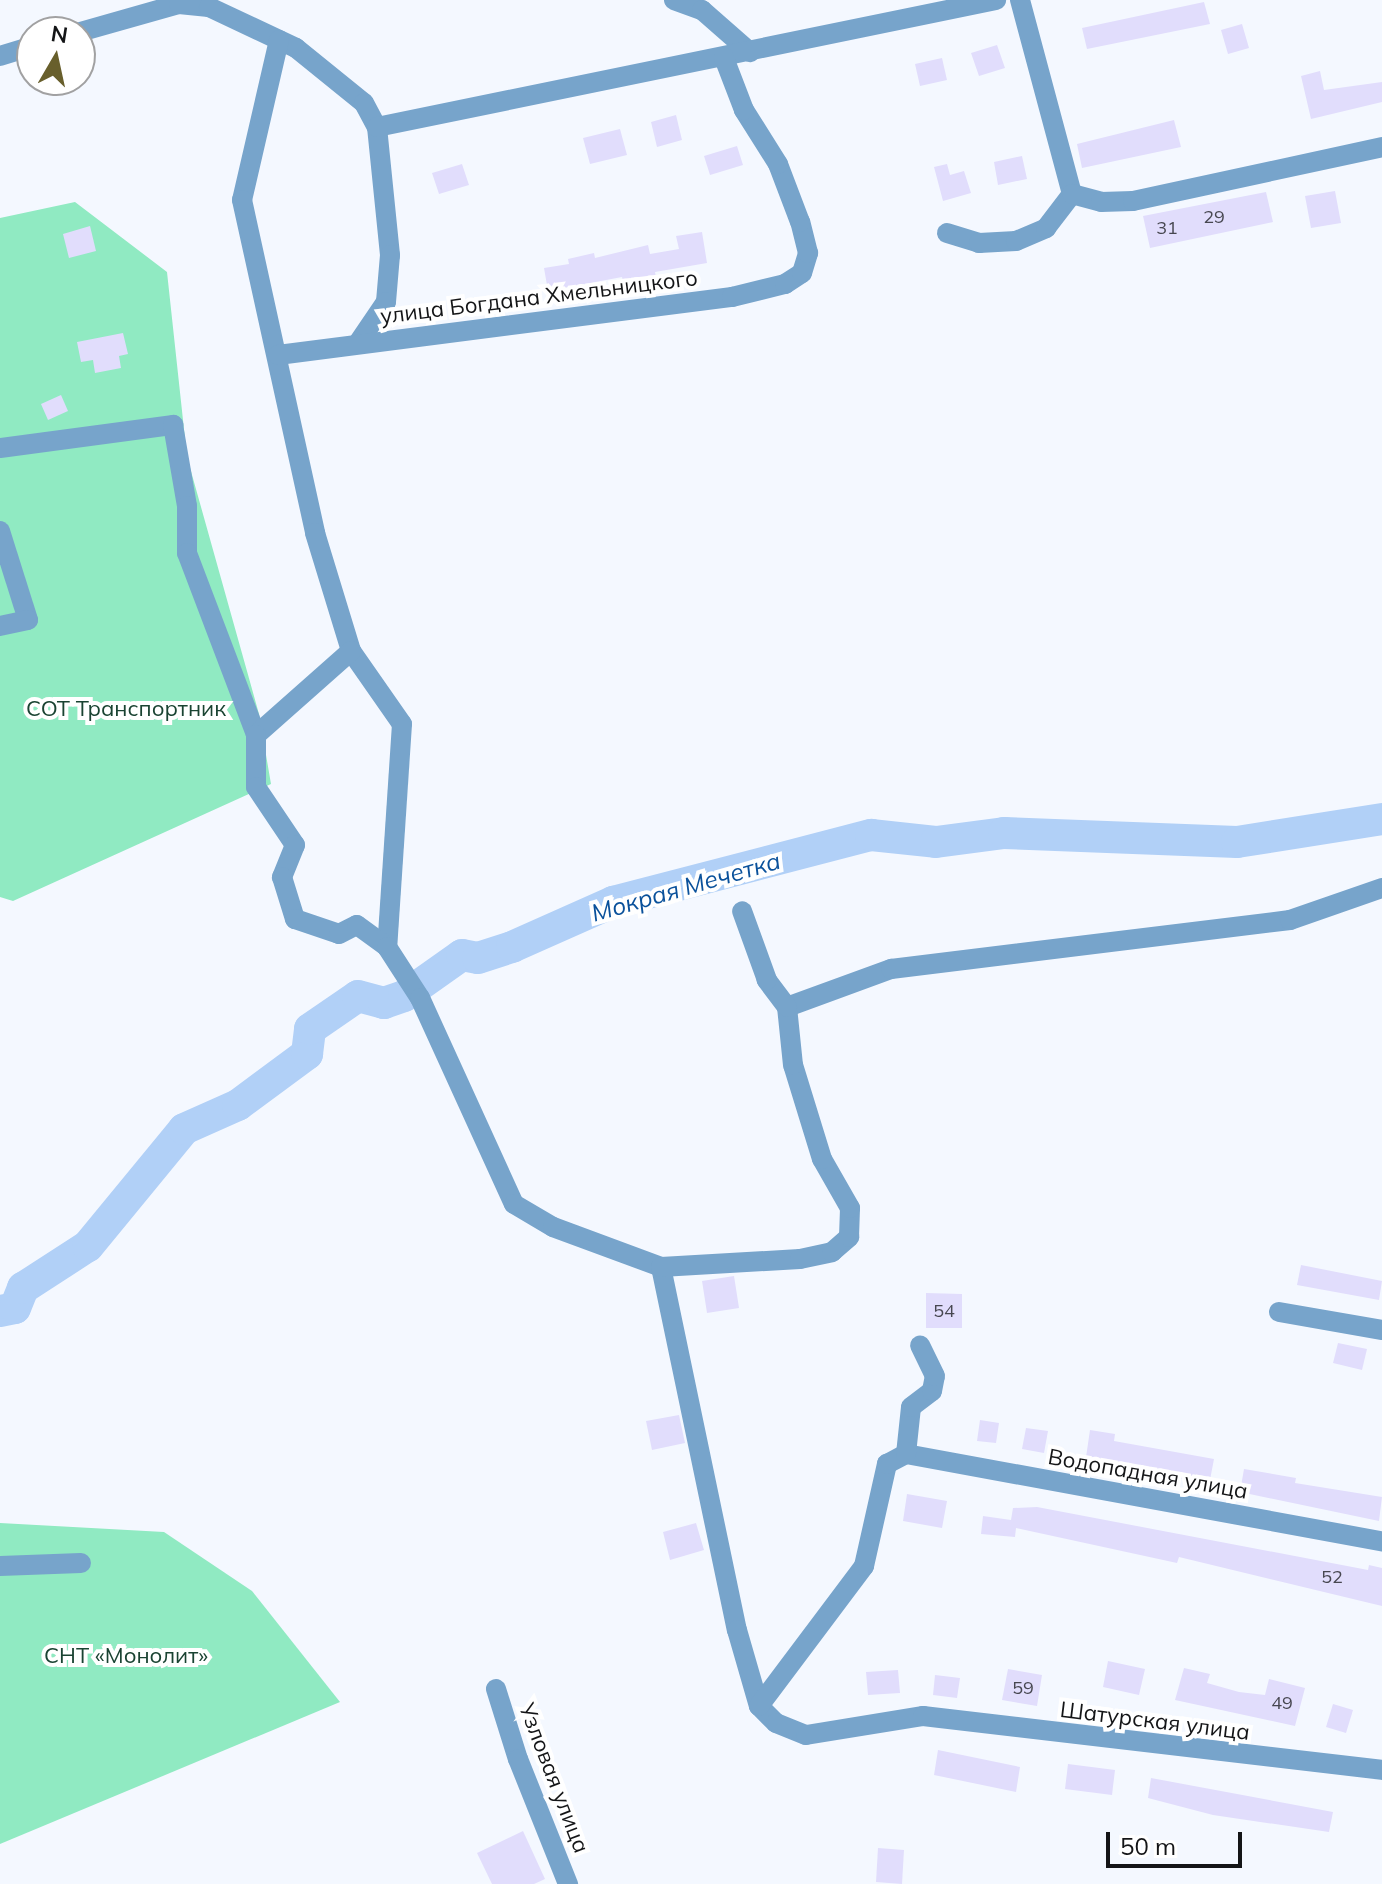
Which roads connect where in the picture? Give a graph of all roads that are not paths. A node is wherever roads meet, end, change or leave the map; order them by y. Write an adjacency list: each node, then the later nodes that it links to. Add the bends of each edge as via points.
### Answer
1 (674, 0): 7 (street, via 702,10)
2 (996, 0): 7 (street)
3 (1020, 0): 11 (street)
4 (186, 2): 5 (street); 6 (street, via 209,7)
5 (96, 27)
6 (279, 40): 9 (street, via 364,103); 14 (street, via 242,200)
7 (750, 52): 8 (street)
8 (724, 58): 9 (street); 13 (street, улица Богдана Хмельницкого, via 744,110 778,164 800,222 808,253 802,273 785,284 732,297)
9 (377, 127): 13 (street, via 390,255 386,302)
10 (1382, 147): 11 (street, via 1133,201 1101,202)
11 (1072, 194): 12 (street, via 1046,228 1016,241 979,243)
12 (947, 233)
13 (358, 343): 14 (street, улица Богдана Хмельницкого)
14 (278, 355): 18 (street, via 315,533)
15 (0, 448): 19 (street, via 173,425 186,492 187,553)
16 (0, 531): 17 (street, via 28,620)
17 (0, 626)
18 (351, 651): 19 (street); 22 (street, via 402,724)
19 (256, 735): 22 (street, via 256,787 295,845 282,877 295,919 339,934 357,925)
20 (1382, 888): 23 (street, via 1290,920 891,969)
21 (742, 911): 23 (street, via 767,980)
22 (387, 947): 24 (street, via 420,998 514,1204 553,1227)
23 (787, 1007): 24 (street, via 793,1065 822,1159 850,1208 849,1237 832,1252 800,1259)
24 (661, 1267): 33 (street, via 737,1630)
25 (1279, 1312): 26 (street)
26 (1382, 1330)
27 (920, 1345): 28 (street, via 935,1376 932,1391 911,1407)
28 (906, 1454): 29 (street, Водопадная улица); 33 (street, via 887,1464 864,1566)
29 (1382, 1541)
30 (81, 1563): 31 (street)
31 (0, 1566)
32 (496, 1689): 35 (street, Узловая улица)
33 (759, 1706): 34 (street, Шатурская улица, via 776,1723 806,1735 923,1716)
34 (1382, 1770)
35 (568, 1884)

